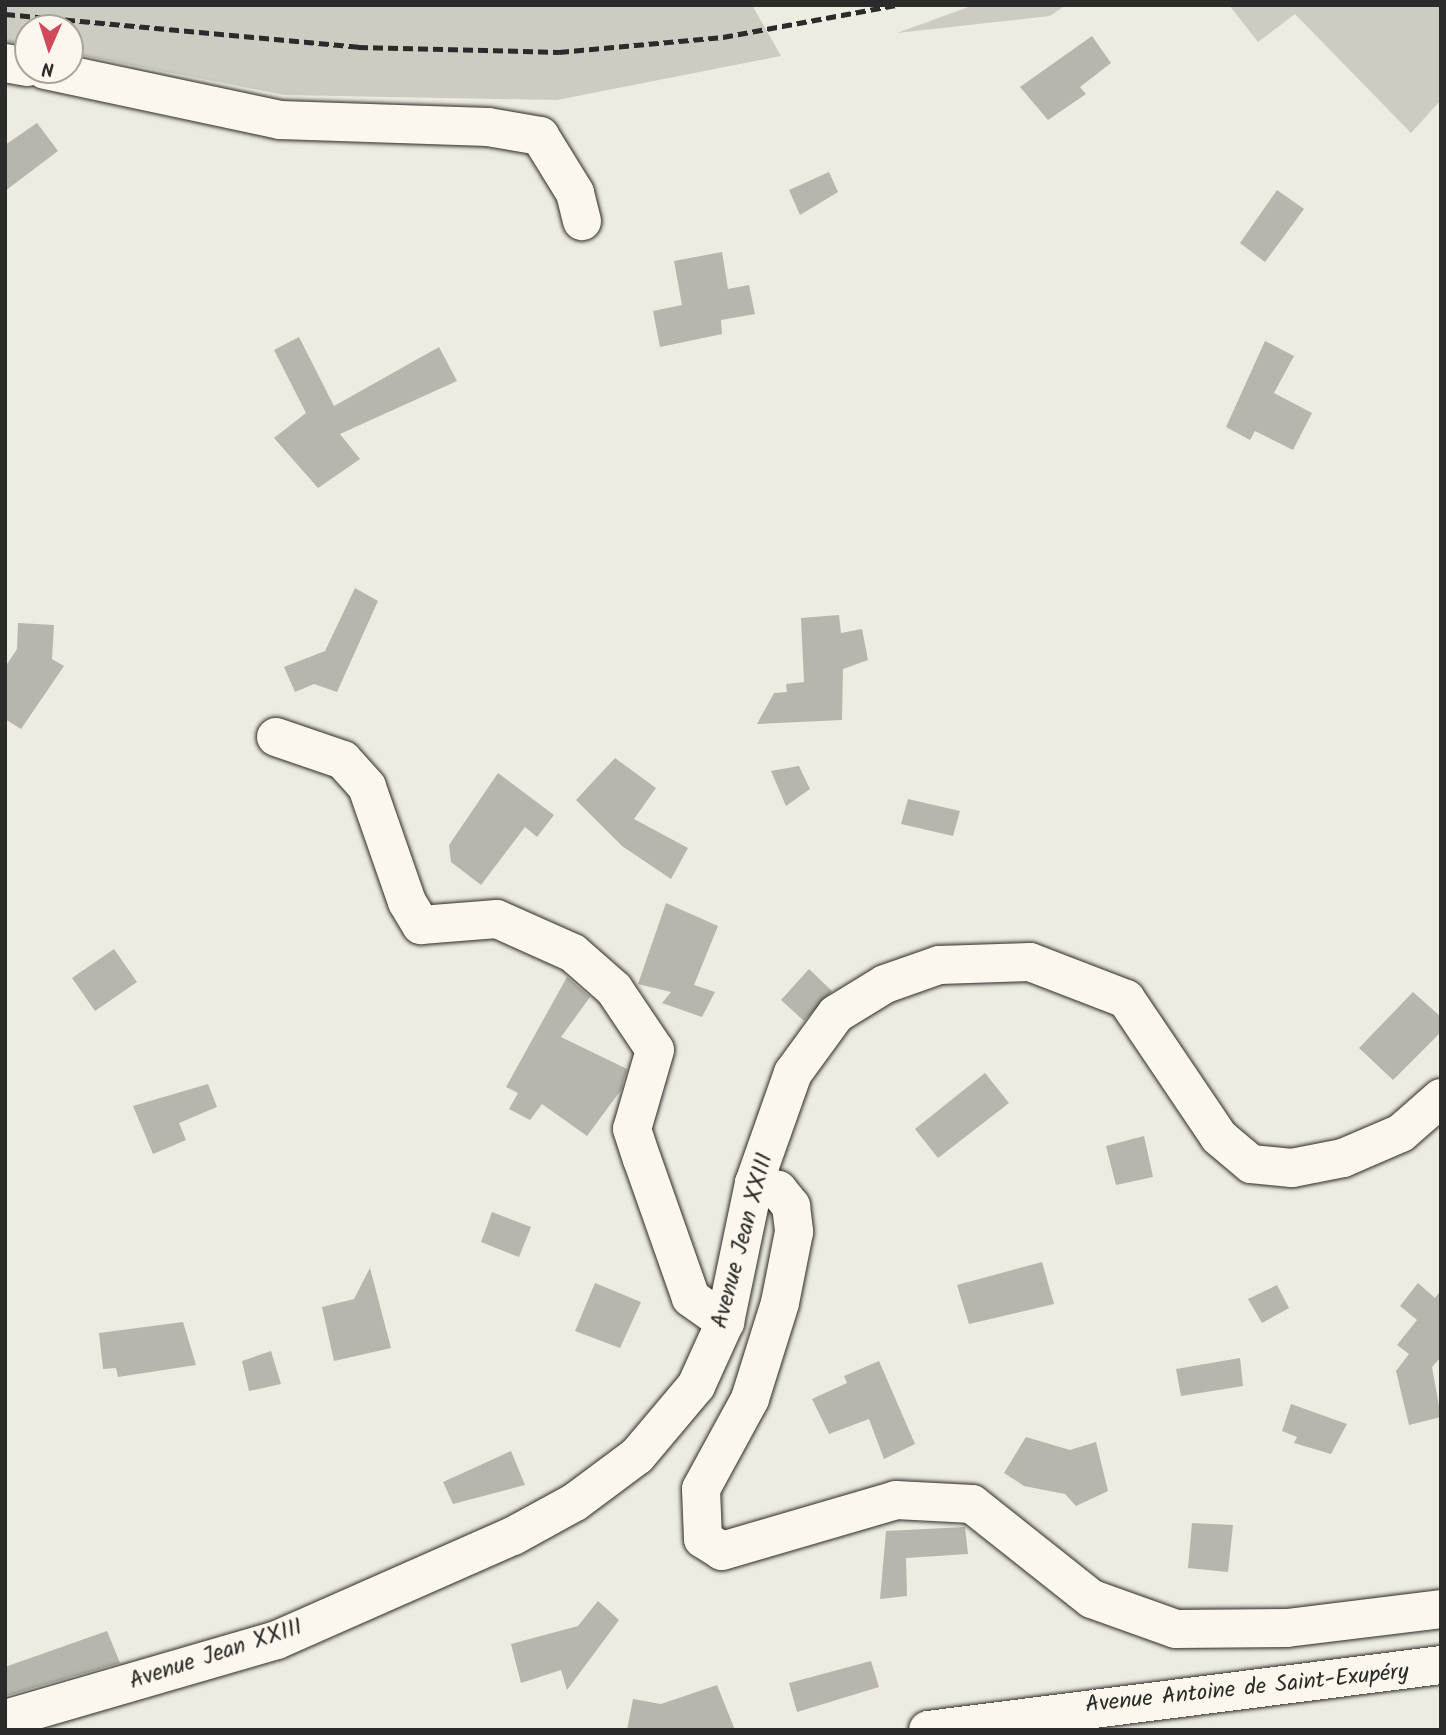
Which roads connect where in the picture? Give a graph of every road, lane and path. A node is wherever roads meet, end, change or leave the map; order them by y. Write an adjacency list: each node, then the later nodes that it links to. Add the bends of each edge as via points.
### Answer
1 (84, 78): 2 (street, via 280,120 488,127 540,136 575,193)
2 (582, 221)
3 (276, 737): 6 (street, via 343,760 368,787 407,902 421,925 497,919 573,953 614,989 655,1051 632,1129 642,1159 691,1298)
4 (1441, 1098): 5 (street, Avenue Jean XXIII, via 1401,1133 1343,1158 1292,1168 1251,1164 1219,1137 1126,999 1030,962 981,959 939,965 885,984 836,1014 793,1073)
5 (754, 1183): 6 (street, Avenue Jean XXIII); 7 (street, via 778,1190 791,1206 794,1232 780,1303 750,1399 701,1489 703,1539 722,1551 896,1500 972,1504 1092,1599 1176,1629 1287,1628)
6 (725, 1322): 9 (street, Avenue Jean XXIII, via 689,1396 637,1456 513,1536 277,1640)
7 (1441, 1609)
8 (1441, 1665): 10 (street, Avenue Antoine de Saint-Exupéry)
9 (5, 1718)
10 (928, 1730)

